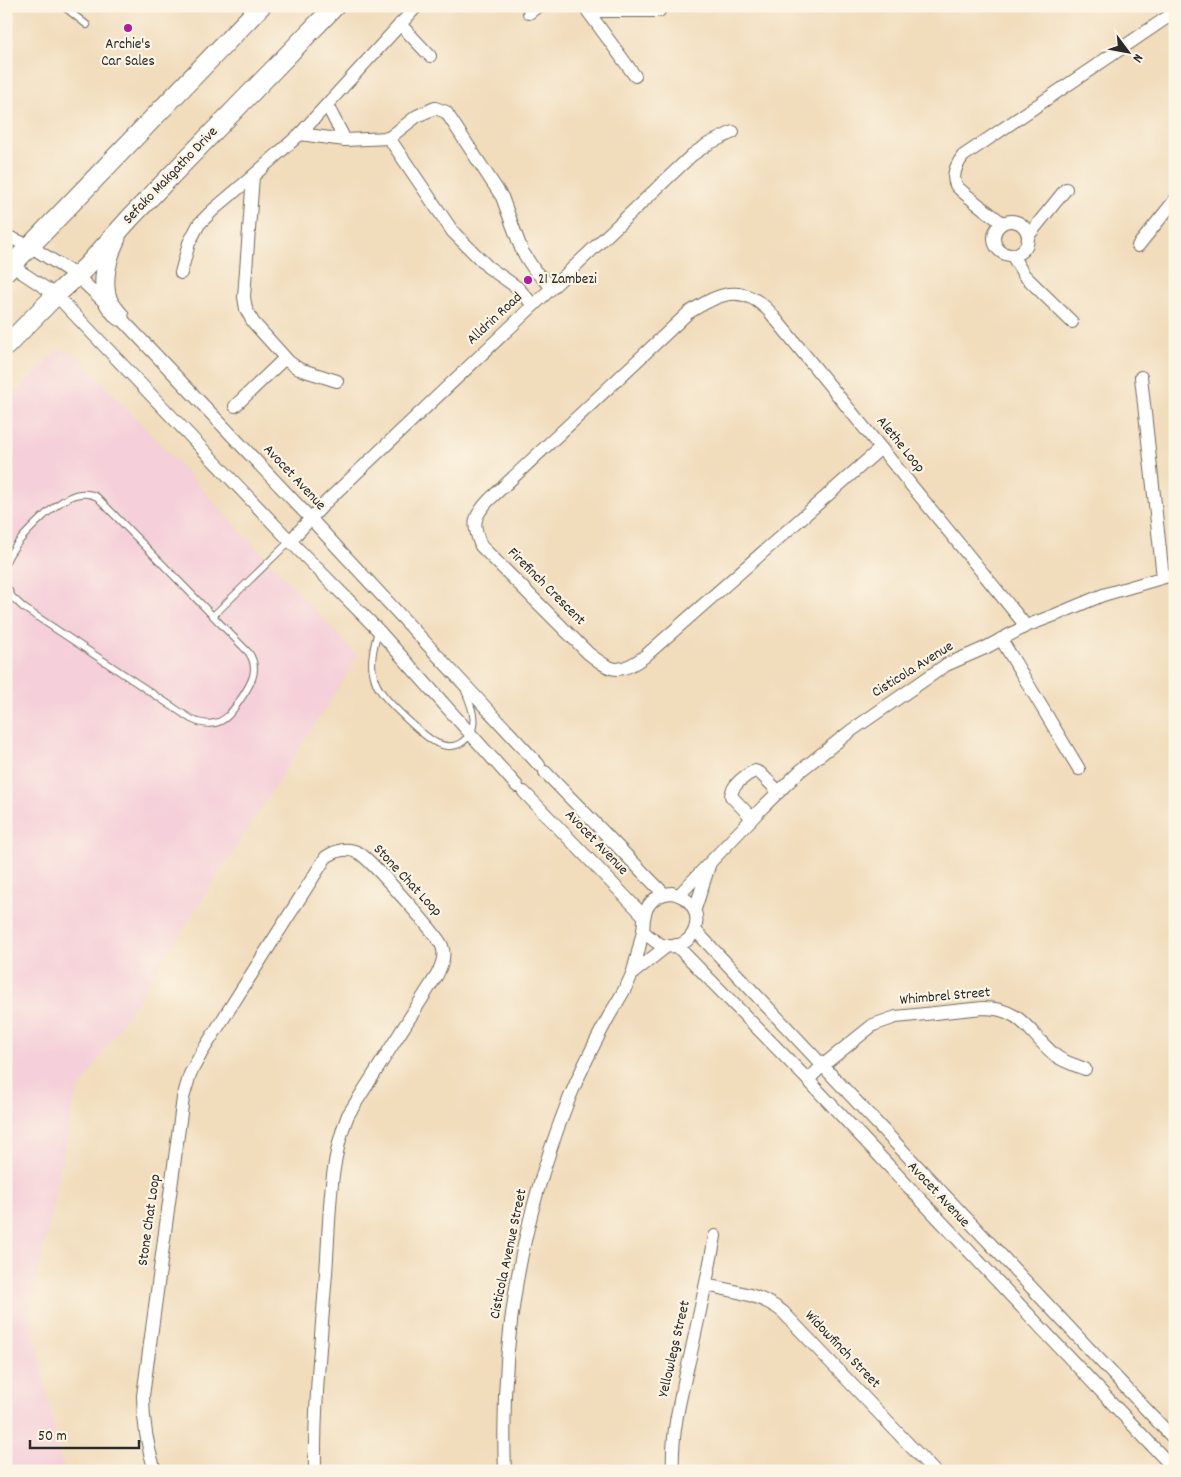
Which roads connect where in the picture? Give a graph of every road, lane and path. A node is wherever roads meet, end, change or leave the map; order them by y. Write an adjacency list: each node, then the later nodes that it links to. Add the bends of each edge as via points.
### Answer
1 (63, 6): 9 (lane)
2 (261, 6): 24 (main road)
3 (336, 6): 20 (main road, Sefako Makgatho Drive)
4 (417, 6): 8 (street)
5 (586, 9): 6 (street); 11 (street)
6 (659, 11)
7 (1175, 12): 21 (street, via 963,156 956,166 956,186)
8 (400, 24): 10 (street); 12 (street)
9 (87, 25)
10 (430, 56)
11 (634, 76)
12 (327, 105): 14 (street); 16 (street)
13 (733, 132): 30 (street, Alldrin Road, via 692,155)
14 (300, 134): 16 (street); 17 (street)
15 (389, 138): 16 (street); 30 (street, via 428,110 435,108 446,112 502,197 522,251 535,272); 33 (street, via 453,232)
16 (345, 140)
17 (253, 176): 28 (street, via 200,224 189,243); 37 (street, via 245,305 256,326)
18 (1066, 189): 23 (street)
19 (1175, 200): 25 (street)
20 (131, 217): 29 (main road, Sefako Makgatho Drive); 34 (main road, via 115,240 106,274 109,303)
21 (1002, 223): 23 (street, via 1019,222); 26 (street, via 996,232 995,243 1002,252)
22 (6, 236): 24 (street, Avocet Avenue)
23 (1028, 236): 26 (street, via 1022,251)
24 (30, 246): 27 (main road); 29 (street, Avocet Avenue)
25 (1138, 246)
26 (1012, 255): 35 (street, via 1024,275)
27 (8, 266): 32 (street, Avocet Avenue)
28 (181, 273)
29 (76, 276): 32 (main road, Sefako Makgatho Drive); 34 (street, Avocet Avenue)
30 (552, 287): 33 (street, Alldrin Road)
31 (742, 293): 41 (street, Alethe Loop, via 759,301 769,311); 41 (street, Firefinch Crescent, via 720,296 688,313 488,500 475,518 481,546 588,653 612,669 624,669 644,657)
32 (56, 295): 36 (main road, Sefako Makgatho Drive); 43 (street, Avocet Avenue)
33 (533, 305): 42 (street, Alldrin Road)
34 (119, 316): 42 (street, Avocet Avenue)
35 (1072, 322)
36 (6, 346)
37 (285, 358): 39 (street, via 299,369); 40 (street)
38 (1141, 377): 45 (street)
39 (337, 382)
40 (235, 406)
41 (881, 448): 48 (street, Alethe Loop)
42 (310, 518): 43 (street, Alldrin Road); 51 (street, Avocet Avenue)
43 (290, 541): 47 (lane); 49 (street, Avocet Avenue)
44 (6, 562): 47 (lane, via 18,542 60,502 79,494 93,495 105,503)
45 (1169, 576): 48 (street, Cisticola Avenue, via 1102,595)
46 (6, 585): 47 (lane, via 12,597 24,608 191,719 205,724 218,722 231,712 250,686 254,671 248,652)
47 (214, 615)
48 (1026, 626): 50 (street, Cisticola Avenue)
49 (378, 630): 52 (street, Avocet Avenue); 52 (lane, via 372,670 382,693 419,731 438,744 458,745)
50 (1001, 639): 53 (street); 54 (street, Cisticola Avenue, via 946,665 897,697 800,771)
51 (462, 684): 52 (lane, via 474,716); 57 (street, Avocet Avenue)
52 (472, 733): 60 (street, Avocet Avenue, via 521,789)
53 (1079, 769)
54 (778, 792): 55 (street, Cisticola Avenue); 55 (street, via 755,771 734,788 731,796)
55 (752, 818): 56 (street, Cisticola Avenue)
56 (710, 863): 58 (street, Cisticola Avenue); 59 (street, Cisticola Avenue)
57 (664, 894): 58 (street); 60 (street, via 655,898)
58 (680, 895): 59 (street)
59 (695, 909): 61 (street, via 697,924)
60 (644, 916): 62 (street)
61 (694, 930): 63 (street, via 684,942); 65 (street, Avocet Avenue)
62 (643, 931): 63 (street, via 653,940); 64 (street, Cisticola Avenue Street)
63 (671, 946): 64 (street, Cisticola Avenue Street); 67 (street, Avocet Avenue)
64 (633, 973): 74 (street, Cisticola Avenue Street, via 594,1043 568,1103 530,1216 508,1338 504,1396)
65 (822, 1066): 66 (street, Whimbrel Street, via 883,1020 996,1008 1022,1021 1057,1057); 67 (street, Whimbrel Street); 70 (street, Avocet Avenue)
66 (1085, 1069)
67 (808, 1080): 71 (street, Avocet Avenue)
68 (715, 1236): 69 (street, Yellowlegs Street)
69 (706, 1285): 75 (street, Yellowlegs Street, via 676,1416); 76 (street, Widowfinch Street, via 754,1296 778,1308)
70 (1175, 1440)
71 (1175, 1470)
72 (155, 1471): 73 (street, Stone Chat Loop, via 143,1421 143,1396 183,1098 190,1074 326,857 342,850 360,854 372,864 432,932 442,945 444,954 437,975 341,1131 332,1184 315,1426)
73 (315, 1471)
74 (505, 1471)
75 (673, 1471)
76 (934, 1471)

